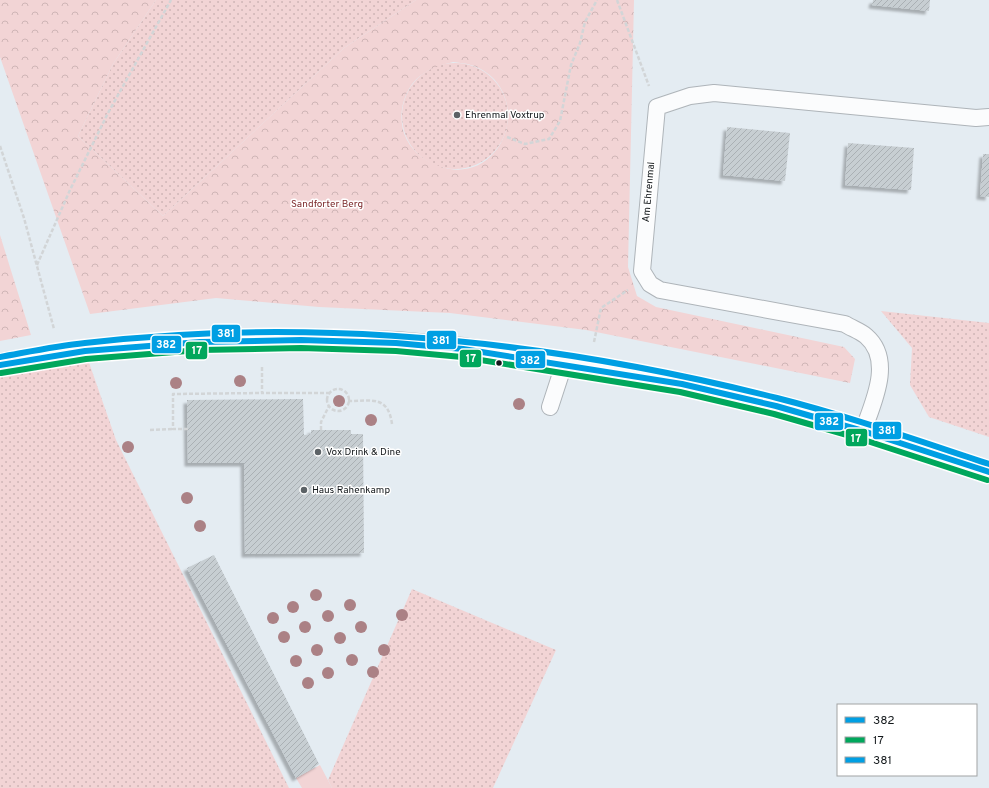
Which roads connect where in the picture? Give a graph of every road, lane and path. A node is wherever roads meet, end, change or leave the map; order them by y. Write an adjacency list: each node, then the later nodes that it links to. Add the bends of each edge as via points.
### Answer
1 (171, 0): 8 (path, via 108,113)
2 (597, 0): 6 (path, via 570,65 560,121 549,139 525,144)
3 (617, 0): 4 (path)
4 (657, 107): 5 (lane, via 690,96 714,93 976,118); 25 (lane, Am Ehrenmal, via 642,271 650,284 660,290 845,324 866,337 879,354 880,378)
5 (989, 117)
6 (507, 138)
7 (0, 146): 8 (path)
8 (37, 265): 11 (path)
9 (628, 290): 10 (path, via 601,308)
10 (596, 335)
11 (56, 336)
12 (262, 340): 13 (street, via 396,343 463,349); 14 (street, via 124,347); 15 (path)
13 (564, 364): 19 (lane); 25 (street, via 682,384 776,406)
14 (0, 365)
15 (262, 393): 16 (path); 21 (path, via 173,394)
16 (330, 393): 17 (path, via 336,389 342,390 347,394); 18 (path, via 327,399)
17 (348, 401): 18 (path, via 346,407 339,410); 20 (path, via 383,403 390,413)
18 (329, 406): 24 (path, via 320,422)
19 (550, 407)
20 (392, 424)
21 (173, 429): 22 (path); 23 (path)
22 (188, 429)
23 (150, 430)
24 (320, 430)
25 (863, 431): 26 (street)
26 (989, 472)

